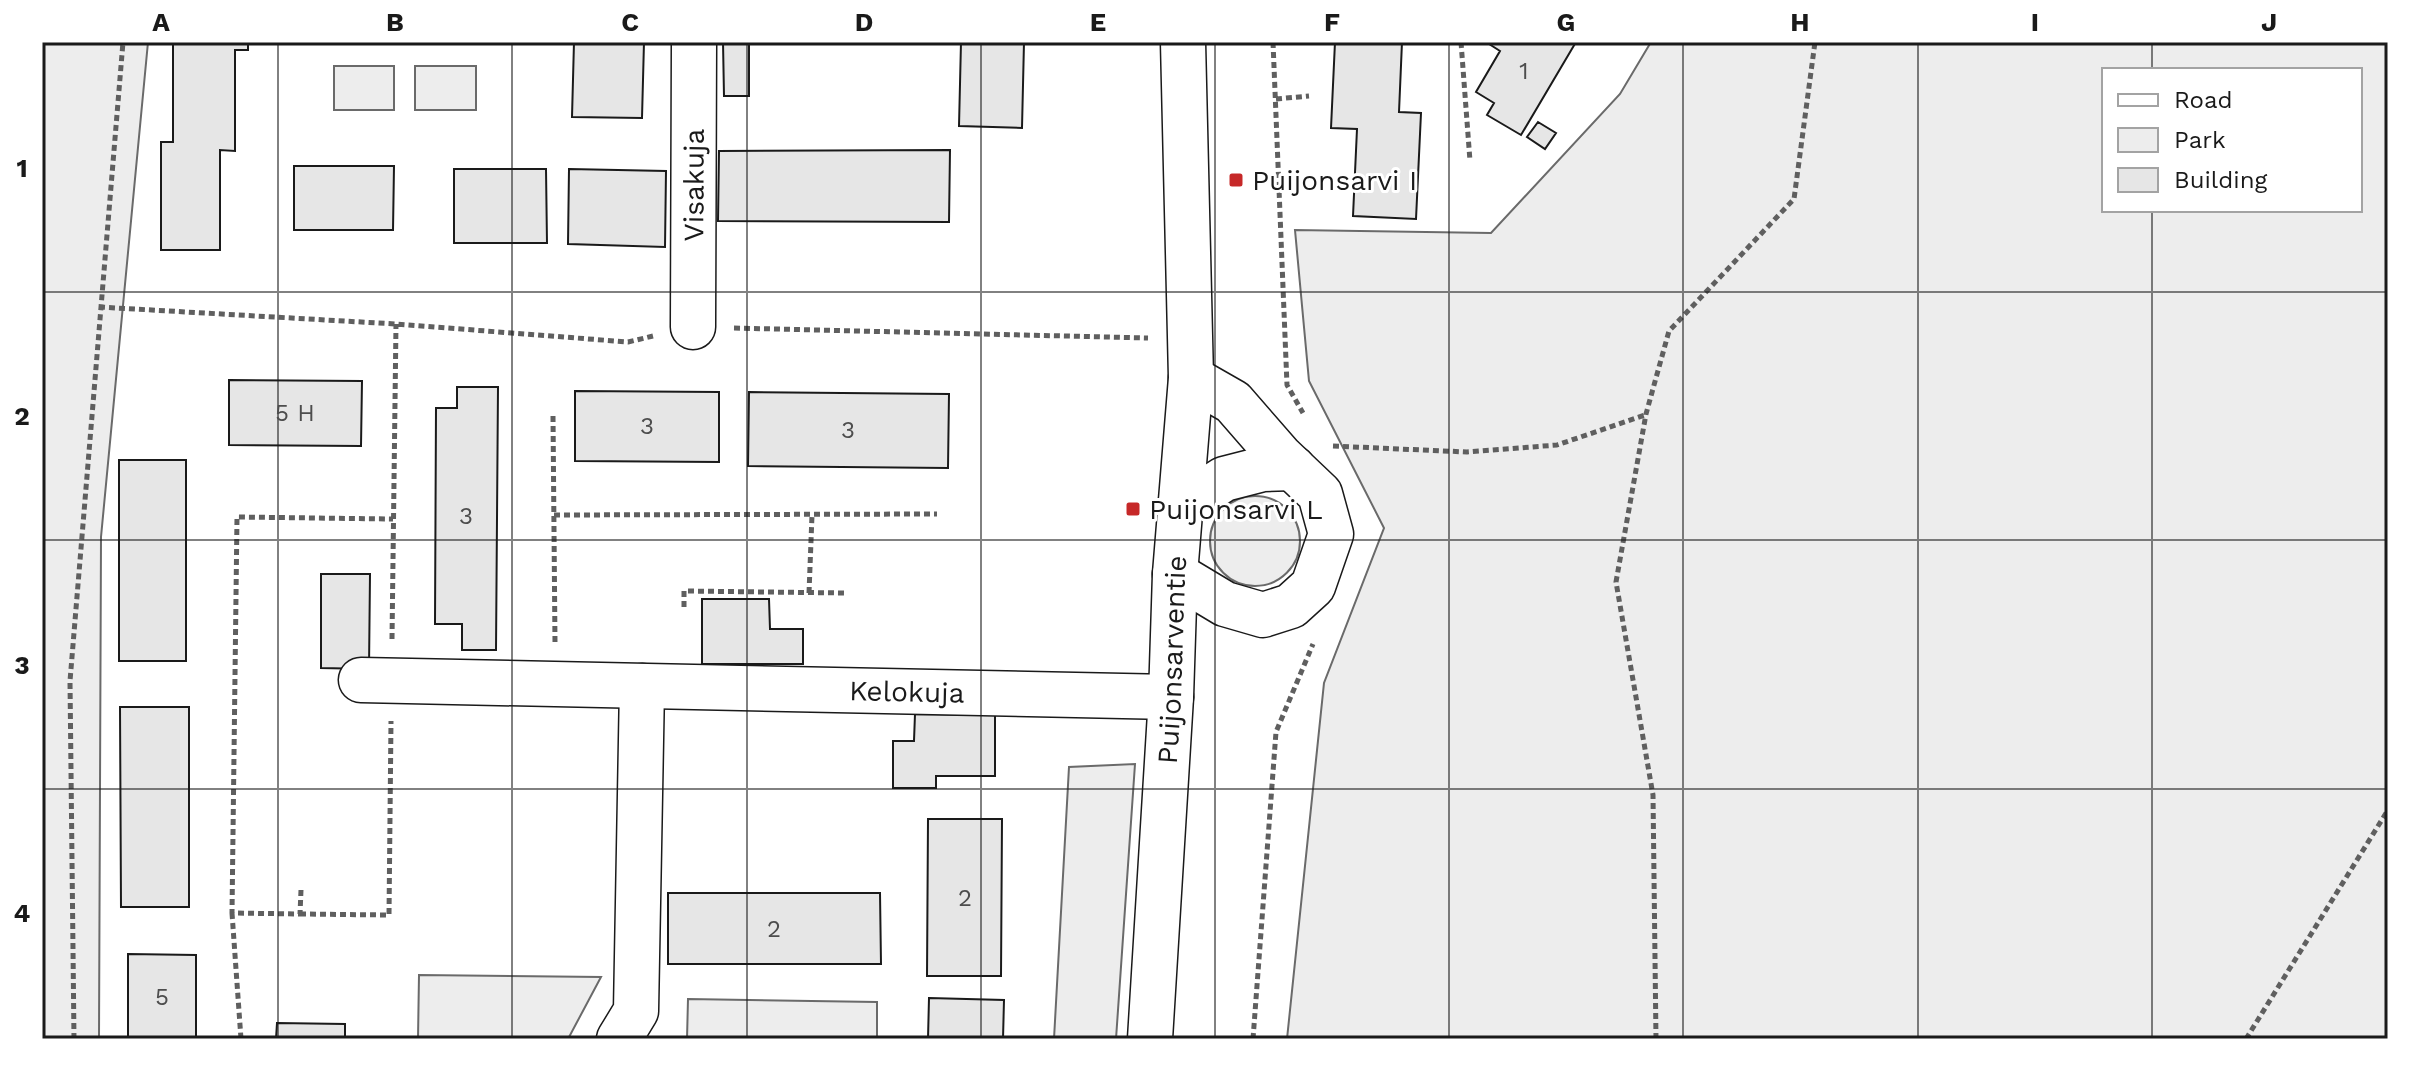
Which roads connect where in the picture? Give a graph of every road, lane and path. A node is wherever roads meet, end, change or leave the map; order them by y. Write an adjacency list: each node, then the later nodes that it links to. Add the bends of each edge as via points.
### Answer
1 (123, 42): 9 (path)
2 (694, 42): 10 (street, Visakuja)
3 (1183, 42): 12 (street, Puijonsarventie)
4 (1461, 42): 8 (path)
5 (1815, 42): 13 (path, via 1794,199 1669,331)
6 (1309, 96): 7 (path)
7 (1276, 99)
8 (1470, 161)
9 (99, 307): 10 (path, via 628,342); 32 (path, via 70,681)
10 (693, 327): 11 (path)
11 (1149, 338)
12 (1191, 378): 15 (street); 16 (street, Puijonsarventie)
13 (1646, 414): 15 (path, via 1557,445); 36 (path, via 1616,582 1653,795)
14 (553, 416): 18 (path)
15 (1306, 457): 16 (street, via 1224,479); 21 (street, via 1331,534 1313,586 1291,606 1263,615 1225,604)
16 (1179, 508): 21 (street, Puijonsarventie)
17 (937, 514): 19 (path)
18 (554, 515): 19 (path); 26 (path)
19 (812, 515): 22 (path)
20 (393, 519): 31 (path, via 237,517)
21 (1175, 574): 28 (street, Puijonsarventie)
22 (809, 593): 23 (path); 24 (path, via 684,591)
23 (846, 593)
24 (684, 607)
25 (361, 680): 26 (street, Kelokuja)
26 (555, 684): 27 (street, Kelokuja)
27 (642, 686): 28 (street, Kelokuja); 34 (street, via 636,1011)
28 (1171, 697): 35 (street, Puijonsarventie)
29 (2388, 810): 37 (path)
30 (301, 890): 31 (path, via 300,914)
31 (232, 913): 33 (path)
32 (74, 1039)
33 (241, 1039)
34 (619, 1039)
35 (1150, 1039)
36 (1656, 1039)
37 (2246, 1039)

